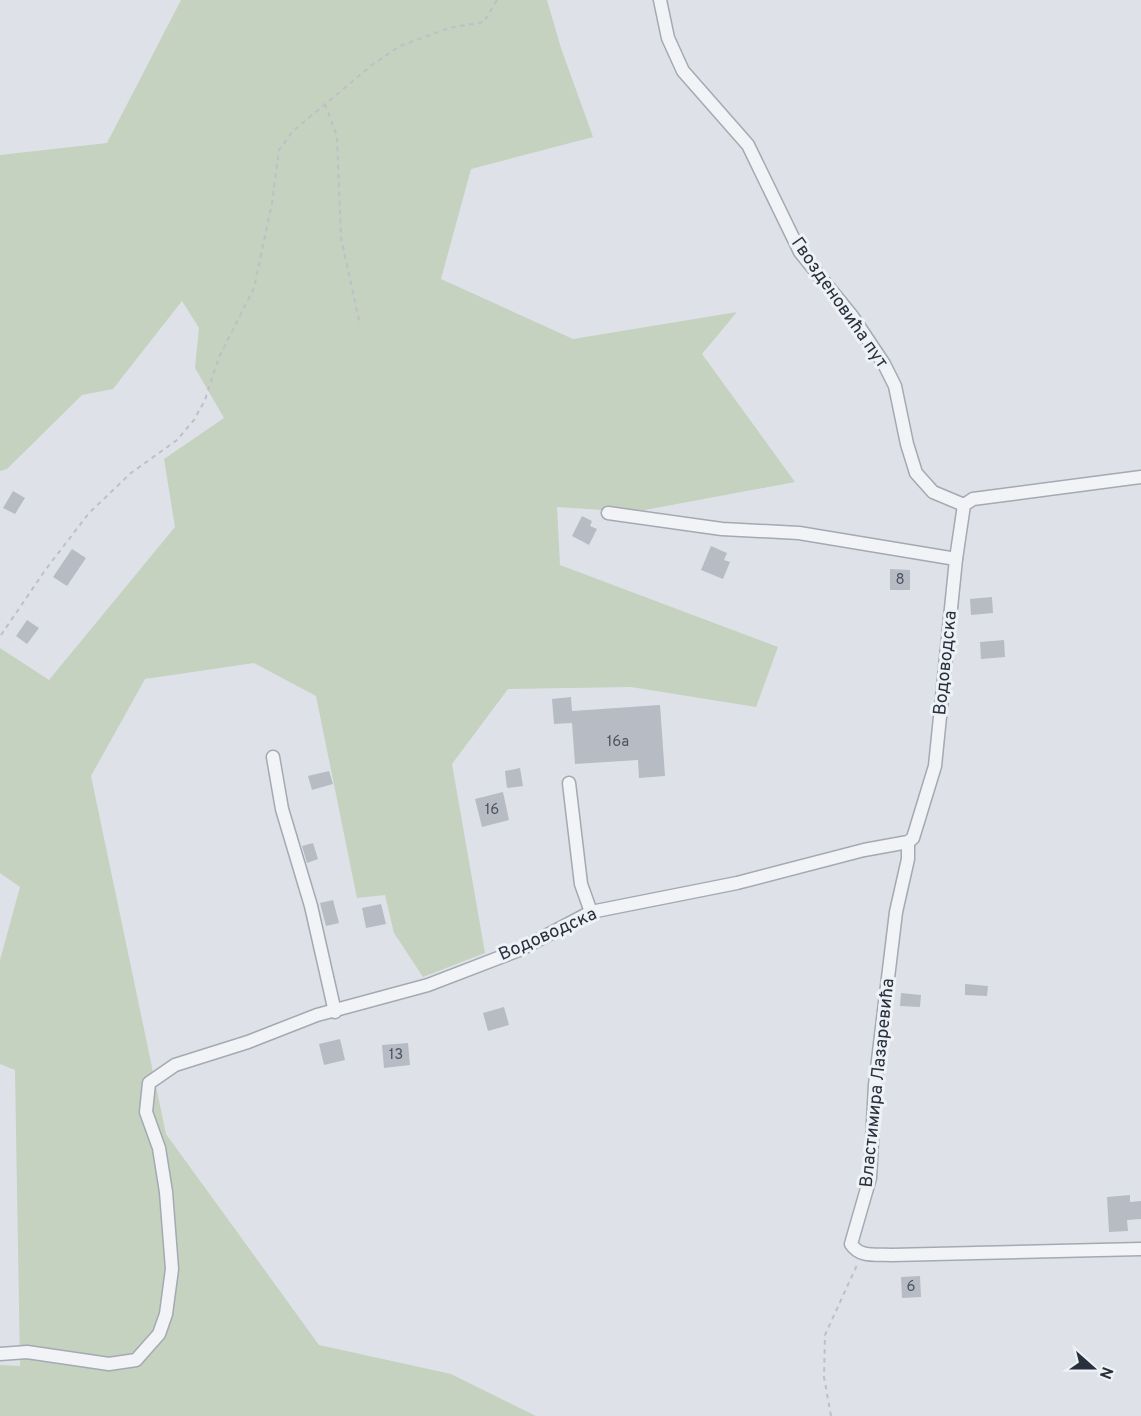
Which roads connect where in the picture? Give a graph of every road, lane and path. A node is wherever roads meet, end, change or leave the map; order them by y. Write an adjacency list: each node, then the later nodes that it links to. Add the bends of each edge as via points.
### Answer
1 (497, 0): 3 (path, via 484,22 449,28 400,46)
2 (660, 0): 6 (street, Гвозденовића пут, via 668,38 683,71 748,145 800,252 852,316 884,364 895,386 916,472 933,492)
3 (325, 104): 4 (path, via 337,136 341,238); 9 (path, via 293,131 279,150 254,288 219,357 194,420 177,440 131,473 89,513)
4 (360, 324)
5 (1141, 477): 6 (street, via 973,499)
6 (964, 505): 8 (street, Водоводска)
7 (608, 513): 8 (street, via 722,529 799,532)
8 (956, 559): 12 (street, Водоводска, via 935,766 917,830)
9 (1, 636)
10 (273, 758): 14 (street, via 282,809 311,906)
11 (569, 783): 13 (street, via 581,884)
12 (908, 842): 13 (street, Водоводска, via 737,883); 16 (street, Властимира Лазаревића, via 875,1085 870,1178 851,1244)
13 (591, 912): 14 (street, Водоводска, via 519,950 428,986)
14 (335, 1012): 17 (street, Водоводска, via 175,1065 149,1083 146,1112 159,1148 172,1269 159,1334 136,1360 109,1364 27,1352)
15 (1141, 1249): 16 (street)
16 (861, 1254): 18 (path, via 825,1335 824,1377)
17 (0, 1354)
18 (831, 1416)

